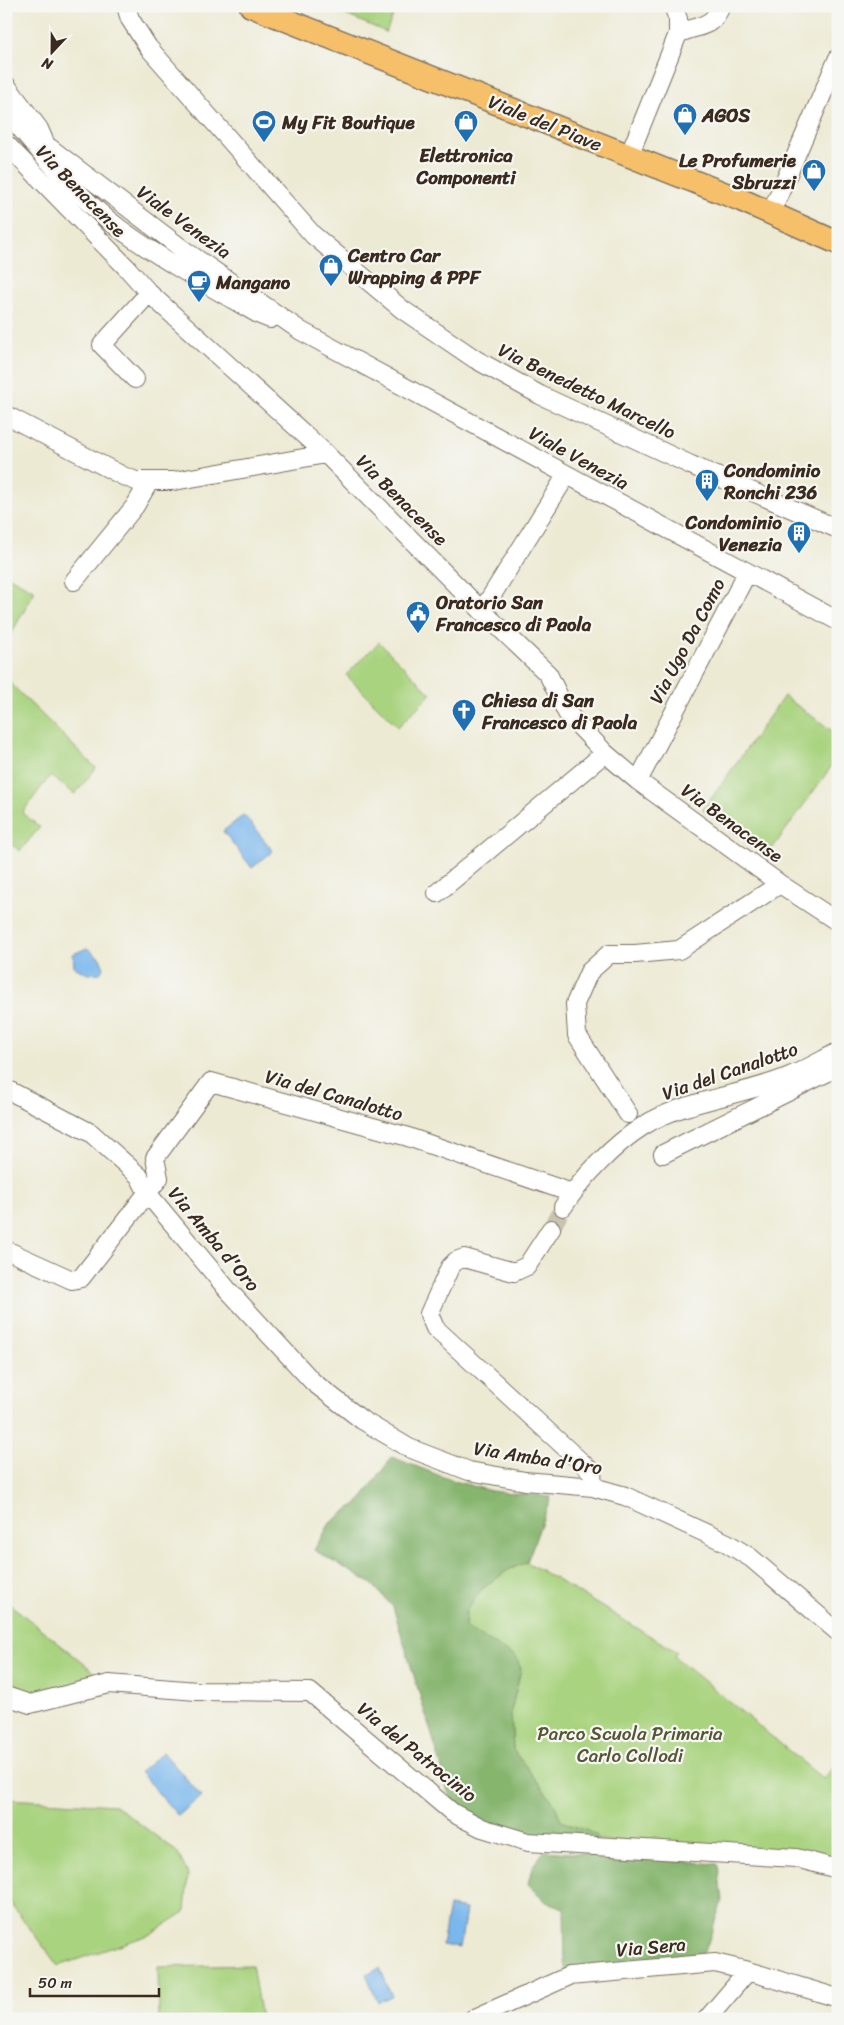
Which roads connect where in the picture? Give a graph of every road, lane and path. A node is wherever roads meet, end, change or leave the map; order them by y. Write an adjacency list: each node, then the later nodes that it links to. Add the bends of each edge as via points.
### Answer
1 (126, 6): 24 (street, Via Benedetto Marcello, via 130,19 148,47 313,235 403,310 475,359 540,395)
2 (251, 6): 11 (main road, Viale del Piave)
3 (673, 6): 5 (street, via 678,19)
4 (721, 6): 5 (street, via 710,23)
5 (678, 34): 11 (street)
6 (838, 58): 12 (street)
7 (6, 85): 10 (street, Viale Venezia, via 39,128)
8 (6, 111): 13 (street, Viale Venezia, via 67,182)
9 (6, 144): 16 (street, Via Benacense)
10 (46, 144): 13 (street, Viale Venezia, via 102,204); 18 (street, Viale Venezia, via 181,248)
11 (629, 156): 12 (main road, Viale del Piave)
12 (771, 213): 14 (main road, Viale del Piave)
13 (119, 228): 15 (street, Viale Venezia); 16 (street, Via Benacense, via 118,238)
14 (838, 243)
15 (146, 246): 16 (street, Via Benacense); 18 (street, Viale Venezia, via 260,315)
16 (127, 268): 17 (street, Via Benacense)
17 (149, 293): 19 (street, via 102,345); 21 (street, Via Benacense)
18 (301, 331): 22 (street, Viale Venezia)
19 (136, 379)
20 (6, 415): 23 (street, via 122,476)
21 (326, 454): 23 (street, via 174,481); 27 (street, Via Benacense)
22 (566, 476): 25 (street, Viale Venezia); 27 (street)
23 (149, 482): 26 (street, via 135,506)
24 (838, 529)
25 (747, 573): 28 (street, Viale Venezia); 30 (street, Via Ugo Da Como)
26 (74, 581)
27 (482, 610): 29 (street, Via Benacense, via 548,674 567,713)
28 (838, 621)
29 (605, 753): 30 (street, Via Benacense); 32 (street)
30 (638, 781): 31 (street, Via Benacense)
31 (780, 884): 33 (street, Via Benacense); 37 (street, via 678,950 609,954 589,972 575,1004 577,1035)
32 (437, 893)
33 (838, 922)
34 (838, 1052): 39 (street, Via del Canalotto, via 790,1076 668,1114 643,1126 615,1147 567,1200 405,1136 211,1082 155,1158 159,1178)
35 (838, 1068): 38 (street)
36 (6, 1089): 39 (street, Via Amba d'Oro, via 91,1133 138,1176)
37 (628, 1114)
38 (663, 1154)
39 (148, 1194): 41 (street, Via Amba d'Oro, via 81,1278 72,1280); 42 (street, Via Amba d'Oro, via 227,1289 313,1382 362,1420 409,1448 469,1471 525,1481)
40 (551, 1229): 42 (street, via 526,1266 514,1272 464,1258 456,1261 450,1267 429,1314 435,1328 592,1472)
41 (6, 1250)
42 (593, 1487): 43 (street, Via Amba d'Oro, via 625,1496 727,1543 750,1558)
43 (838, 1632)
44 (6, 1696): 45 (street, Via del Patrocinio, via 30,1704 109,1684 310,1692 452,1813 482,1828 528,1842 796,1858)
45 (838, 1869)
46 (748, 1971): 47 (street, Via Sera); 48 (street, Via Sera, via 715,1963 569,1976); 49 (street)
47 (838, 1998)
48 (473, 2019)
49 (707, 2019)

